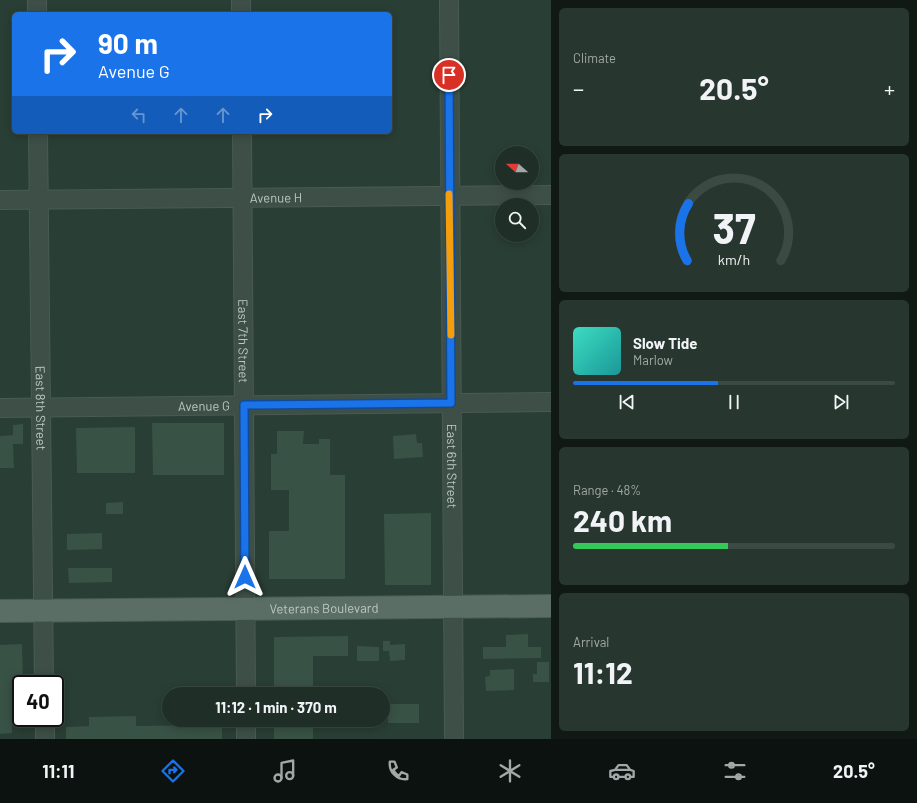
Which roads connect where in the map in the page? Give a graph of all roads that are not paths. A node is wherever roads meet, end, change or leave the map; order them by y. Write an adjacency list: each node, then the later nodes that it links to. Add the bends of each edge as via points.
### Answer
1 (37, 0): 4 (street)
2 (241, 0): 5 (street)
3 (449, 0): 10 (street, East 6th Street)
4 (37, 12)
5 (241, 12)
6 (38, 134): 12 (street, East 8th Street)
7 (242, 134): 9 (street, East 7th Street)
8 (551, 195): 10 (street, Avenue H)
9 (242, 196): 10 (street, Avenue H); 12 (street, Avenue H); 15 (street, East 7th Street)
10 (449, 196): 14 (street, East 6th Street)
11 (0, 200): 12 (street, Avenue H)
12 (39, 200): 16 (street, East 8th Street)
13 (551, 402): 14 (street, Avenue G)
14 (451, 403): 15 (street, Avenue G); 18 (street, East 6th Street)
15 (244, 405): 16 (street, Avenue G); 20 (street, East 7th Street)
16 (41, 407): 17 (street, Avenue G); 21 (street, East 8th Street)
17 (0, 408)
18 (453, 606): 19 (main road, Veterans Boulevard); 20 (main road, Veterans Boulevard); 29 (street, East 6th Street)
19 (551, 606)
20 (246, 608): 21 (main road, Veterans Boulevard); 24 (street, East 7th Street)
21 (44, 610): 22 (main road, Veterans Boulevard); 23 (street, East 8th Street)
22 (0, 611)
23 (44, 675)
24 (246, 687)
25 (45, 727): 27 (street)
26 (246, 727): 28 (street)
27 (45, 739)
28 (246, 739)
29 (454, 739)

